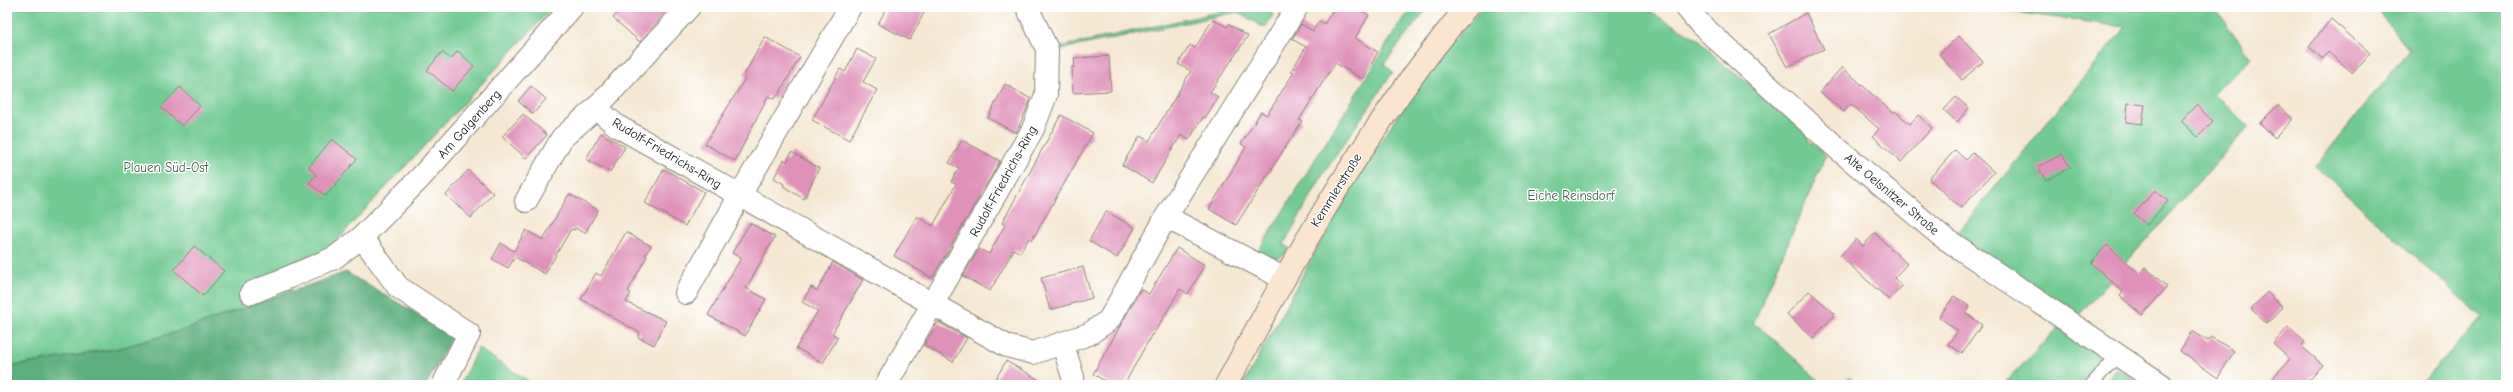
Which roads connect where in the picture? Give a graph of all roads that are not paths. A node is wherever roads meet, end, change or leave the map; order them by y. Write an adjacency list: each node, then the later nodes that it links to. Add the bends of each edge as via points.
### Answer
1 (572, 7): 12 (street, Am Galgenberg, via 421,177)
2 (689, 7): 8 (street)
3 (850, 7): 9 (street)
4 (1027, 7): 16 (street, Rudolf-Friedrichs-Ring, via 1047,49 1046,95 1033,129)
5 (1297, 7): 11 (street, Rudolf-Friedrichs-Ring)
6 (1467, 7): 13 (street, Kemmlerstraße, via 1408,83 1348,168)
7 (1686, 7): 18 (street, Alte Oelsnitzer Straße, via 1701,25 1837,148 1940,235)
8 (596, 108): 9 (street, Rudolf-Friedrichs-Ring, via 617,126); 10 (street, via 562,138)
9 (740, 195): 15 (street); 16 (street, Rudolf-Friedrichs-Ring)
10 (526, 201)
11 (1166, 217): 13 (street); 17 (street, Rudolf-Friedrichs-Ring, via 1109,320 1090,334)
12 (362, 237): 14 (street, Am Galgenberg, via 334,258); 19 (street, via 398,287 469,334)
13 (1283, 278): 22 (street, Kemmlerstraße)
14 (250, 293)
15 (686, 293)
16 (933, 304): 17 (street, Rudolf-Friedrichs-Ring, via 1007,346 1033,353); 20 (street, Rudolf-Friedrichs-Ring)
17 (1063, 345): 21 (street)
18 (2118, 355): 23 (lane); 24 (street, Alte Oelsnitzer Straße)
19 (443, 385)
20 (886, 385)
21 (1073, 385)
22 (1226, 385)
23 (2090, 385)
24 (2162, 385)

